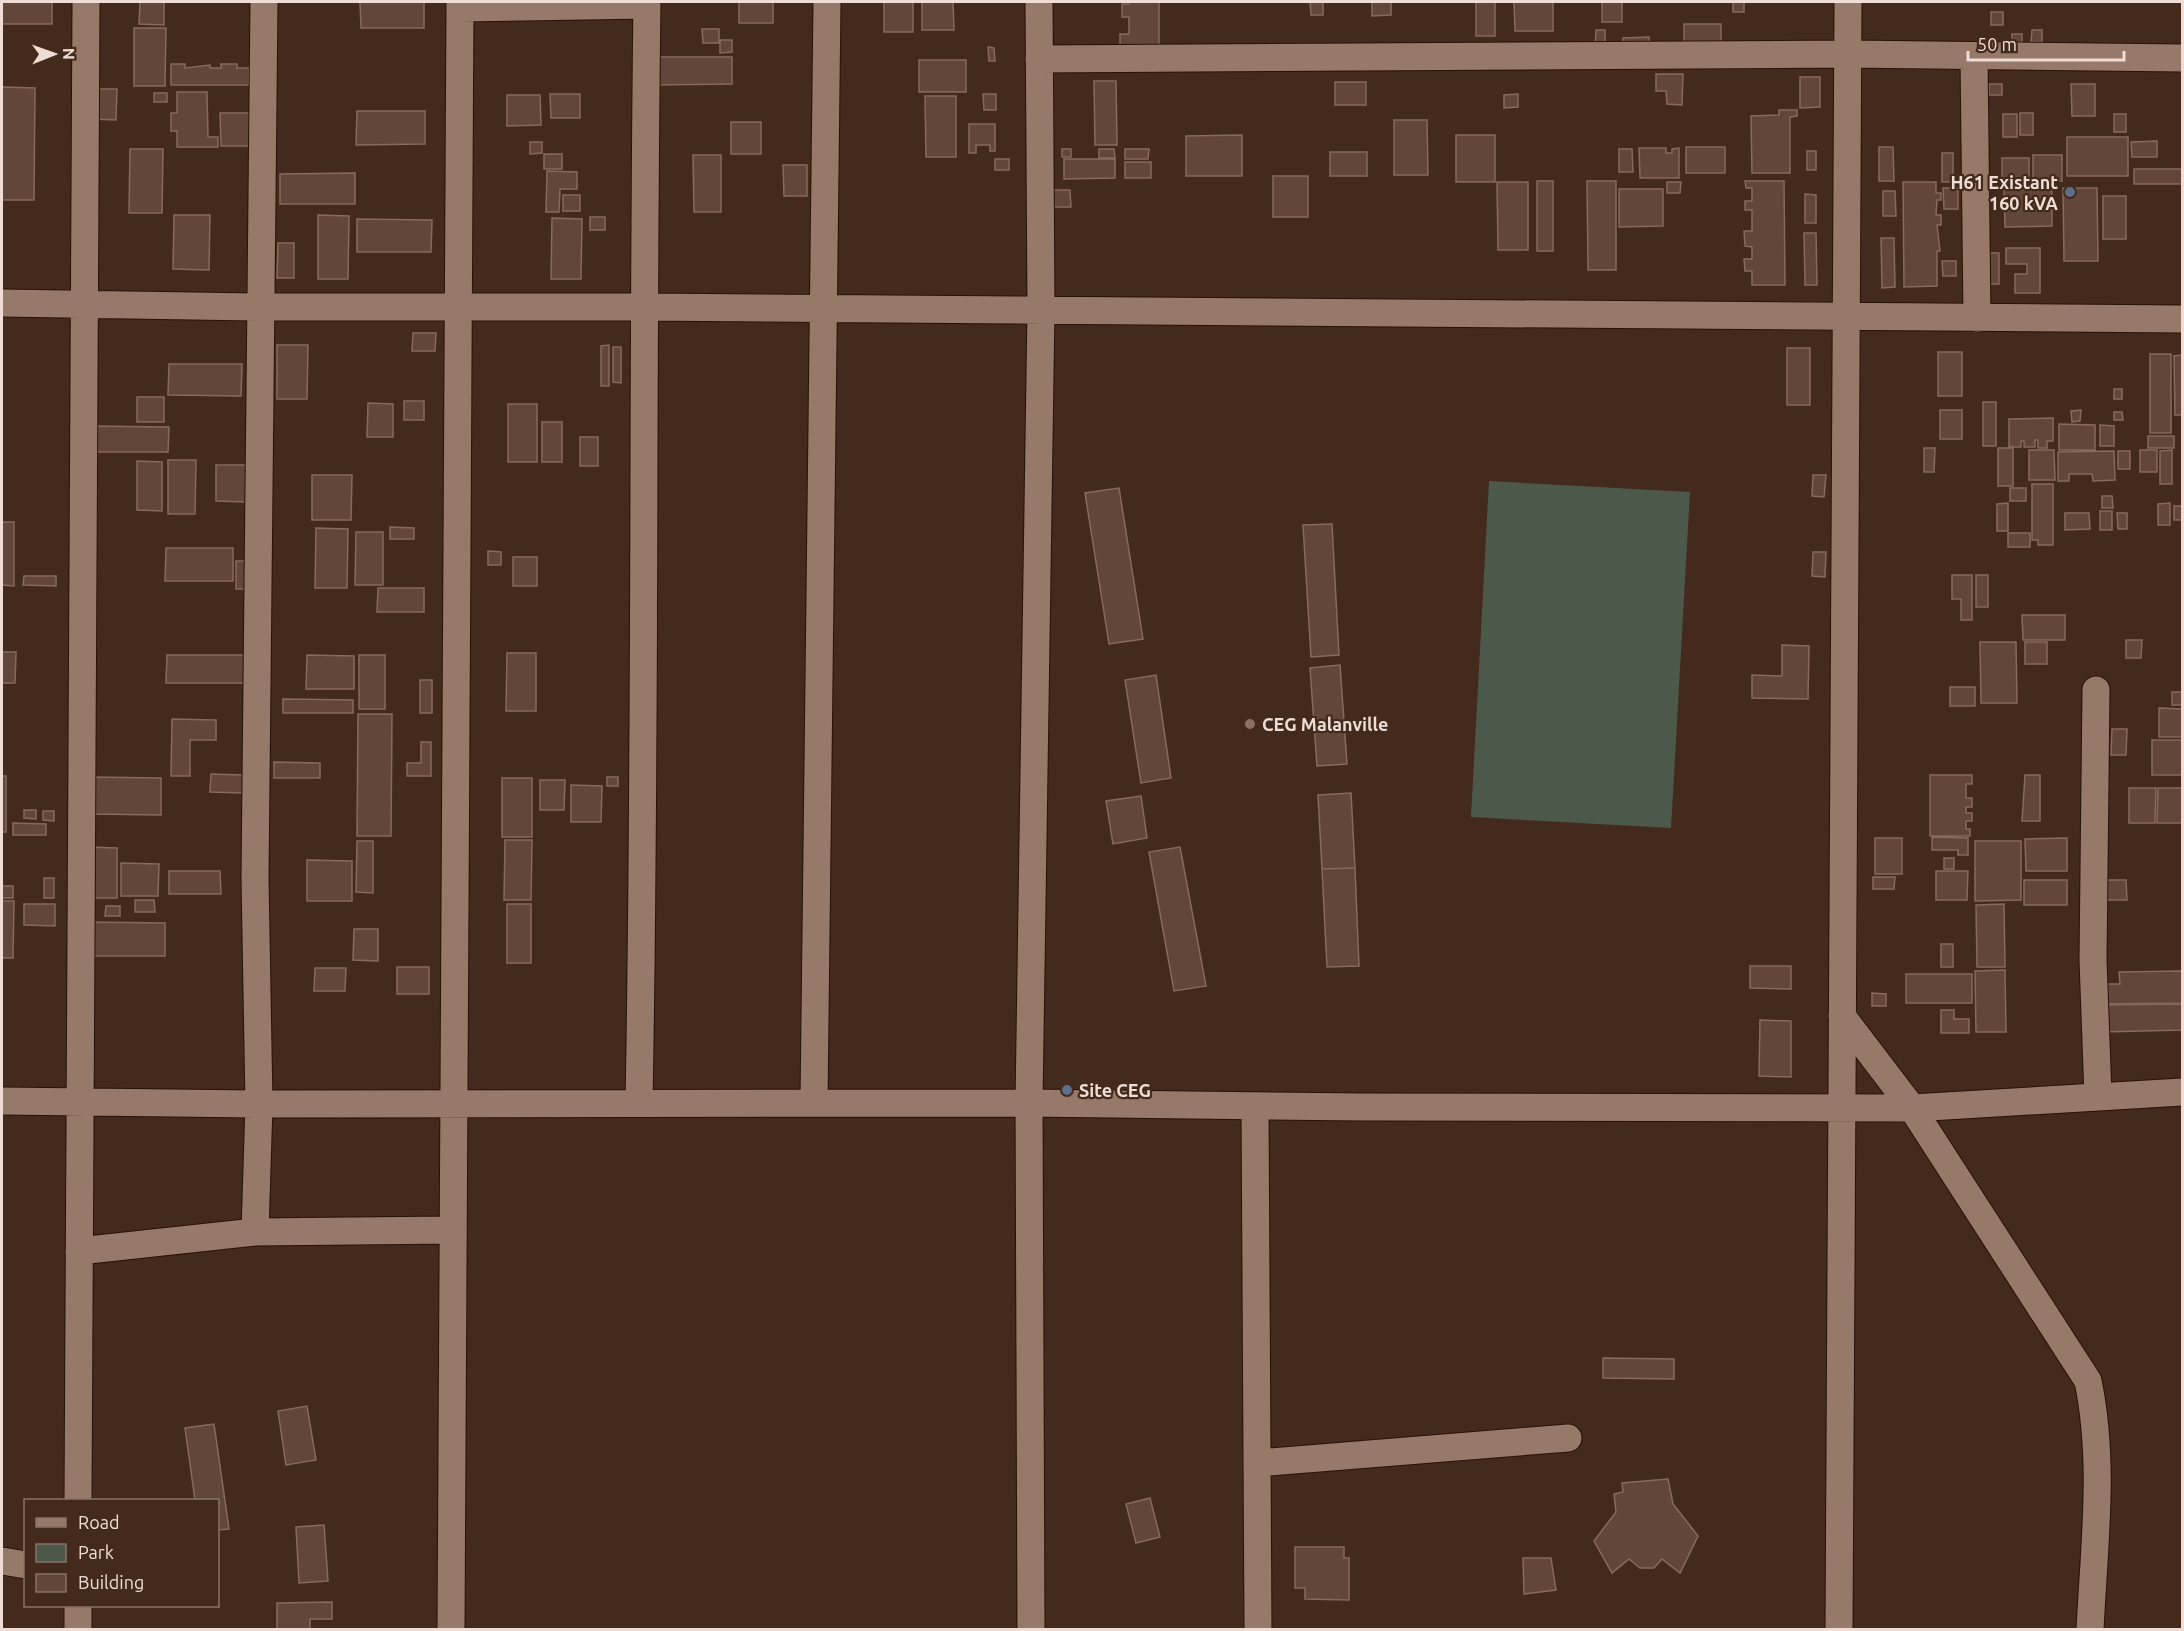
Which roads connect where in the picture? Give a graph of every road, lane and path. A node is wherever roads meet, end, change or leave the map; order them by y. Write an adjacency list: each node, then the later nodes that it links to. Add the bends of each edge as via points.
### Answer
1 (86, 2): 13 (street)
2 (264, 2): 15 (street)
3 (827, 2): 17 (street)
4 (1039, 2): 11 (street)
5 (1848, 2): 8 (street)
6 (647, 3): 7 (street); 16 (street)
7 (460, 5): 14 (street)
8 (1848, 54): 9 (street); 11 (street); 19 (street)
9 (1974, 56): 10 (street); 20 (street)
10 (2182, 58)
11 (1039, 59): 18 (street)
12 (2, 303): 13 (street)
13 (86, 303): 15 (street); 27 (street)
14 (457, 306): 15 (street); 16 (street); 28 (street)
15 (259, 307): 32 (street, via 255,866)
16 (644, 307): 17 (street); 29 (street, via 644,813)
17 (823, 308): 18 (street); 30 (street)
18 (1041, 309): 19 (street); 31 (street)
19 (1846, 315): 20 (street); 23 (street)
20 (1977, 318): 21 (street)
21 (2182, 319)
22 (2096, 690): 25 (street, via 2093,960)
23 (1842, 1016): 34 (street); 35 (street)
24 (2182, 1092): 25 (street)
25 (2098, 1096): 35 (street)
26 (2, 1101): 27 (street)
27 (79, 1101): 32 (street); 38 (street)
28 (454, 1102): 29 (street); 32 (street); 36 (street)
29 (639, 1102): 30 (street)
30 (814, 1103): 31 (street)
31 (1029, 1103): 33 (street); 47 (street)
32 (259, 1104): 37 (street)
33 (1255, 1106): 34 (street); 40 (street)
34 (1842, 1108): 35 (street); 49 (street)
35 (1912, 1108): 50 (street, via 2088,1381 2096,1419 2097,1462)
36 (453, 1230): 37 (street); 46 (street)
37 (255, 1232): 38 (street)
38 (79, 1251): 41 (street)
39 (1568, 1438): 40 (street)
40 (1257, 1463): 48 (street)
41 (78, 1499)
42 (2, 1561): 43 (street)
43 (24, 1565)
44 (78, 1607): 45 (street)
45 (78, 1629)
46 (451, 1629)
47 (1031, 1629)
48 (1258, 1629)
49 (1839, 1629)
50 (2090, 1629)

